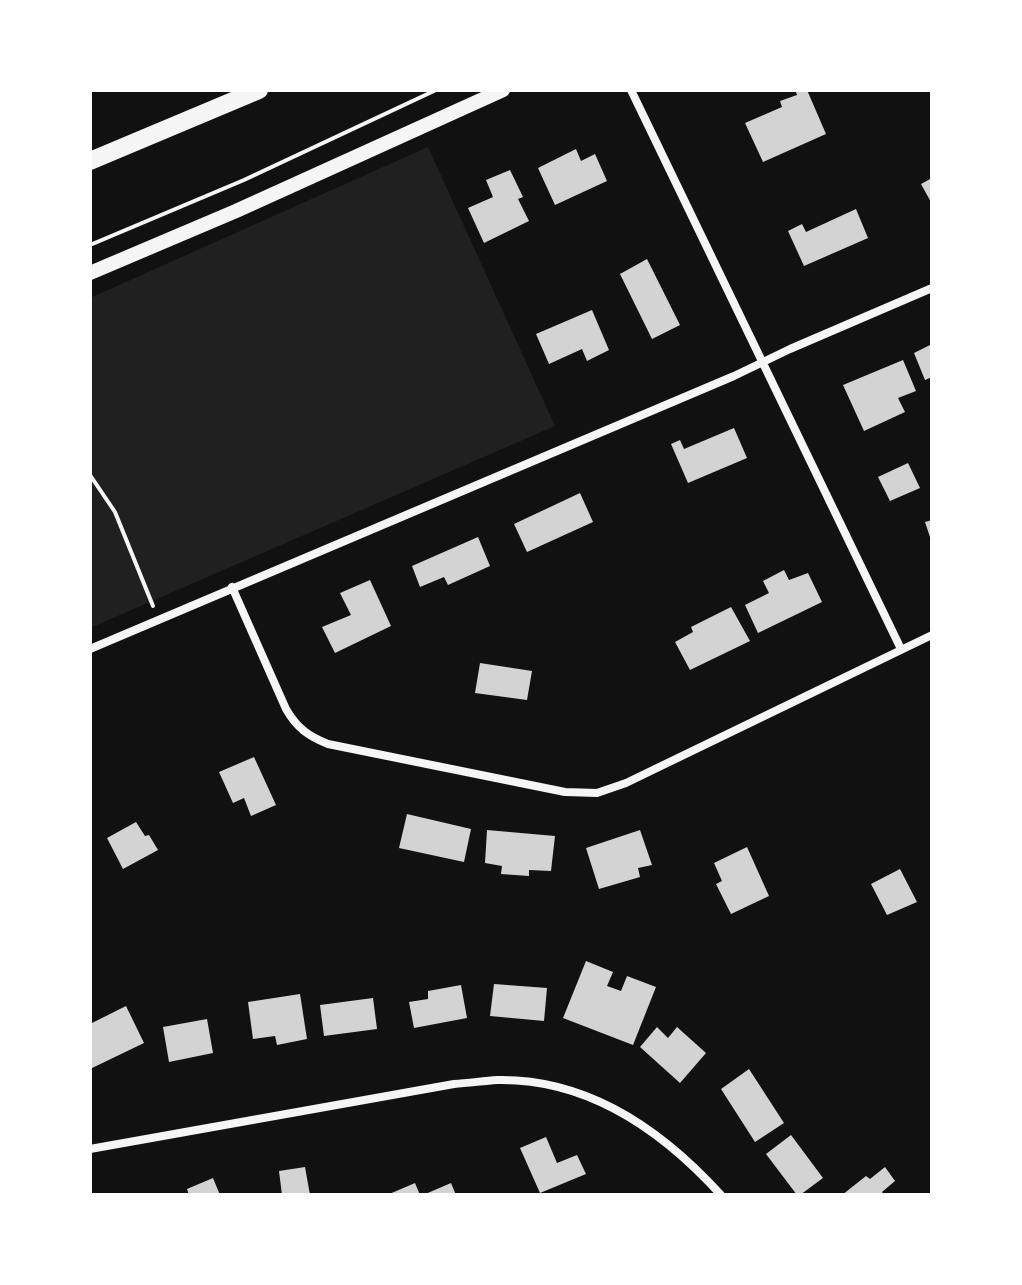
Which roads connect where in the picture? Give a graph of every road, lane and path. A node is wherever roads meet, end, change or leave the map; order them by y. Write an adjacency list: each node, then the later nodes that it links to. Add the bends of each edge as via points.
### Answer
1 (259, 90): 5 (highway)
2 (436, 90): 6 (path)
3 (503, 90): 7 (street)
4 (631, 90): 9 (street)
5 (90, 161)
6 (90, 245)
7 (90, 273)
8 (932, 288): 9 (street)
9 (762, 362): 11 (street); 15 (street)
10 (90, 475): 12 (path, via 115,512)
11 (232, 587): 12 (street); 15 (street, via 286,709 296,727 311,737 565,792 597,793 626,783)
12 (158, 619): 14 (street)
13 (932, 635): 15 (street)
14 (90, 649)
15 (901, 649)
16 (90, 1149): 17 (street, via 500,1080 589,1097 631,1117 669,1143)
17 (721, 1195)

